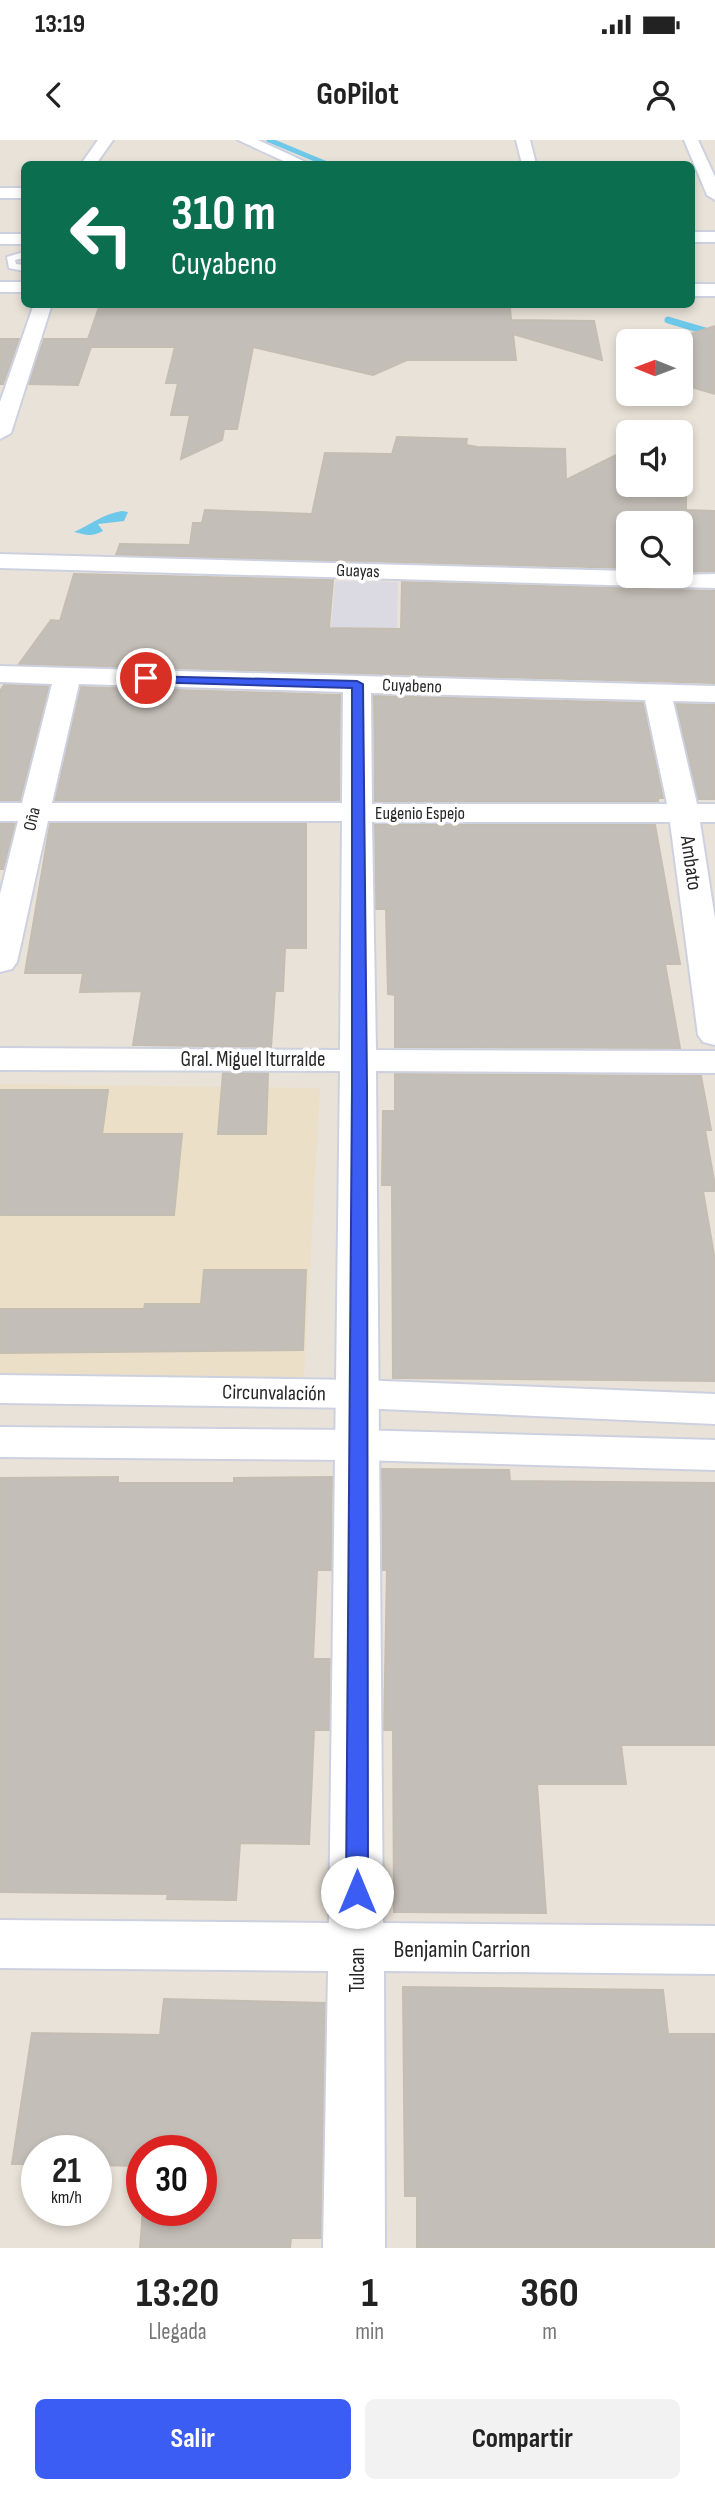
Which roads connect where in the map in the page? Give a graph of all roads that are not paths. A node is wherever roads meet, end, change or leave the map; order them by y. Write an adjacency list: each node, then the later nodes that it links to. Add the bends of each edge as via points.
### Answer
1 (106, 140): 5 (street)
2 (245, 140): 6 (street)
3 (523, 140): 7 (street)
4 (691, 140): 11 (street)
5 (90, 161)
6 (295, 161)
7 (528, 161)
8 (0, 193): 9 (street)
9 (21, 193)
10 (695, 194): 11 (street)
11 (715, 195)
12 (695, 237): 13 (street)
13 (715, 237)
14 (0, 239): 15 (street)
15 (21, 239)
16 (21, 256): 17 (lane, via 10,260 12,266)
17 (21, 268)
18 (21, 287): 19 (street)
19 (0, 288)
20 (695, 290): 21 (street)
21 (715, 290)
22 (0, 298): 23 (street)
23 (21, 298)
24 (695, 300): 25 (street)
25 (715, 300)
26 (41, 308): 27 (street)
27 (8, 386): 28 (street)
28 (0, 433)
29 (0, 561): 30 (street, Guayas)
30 (715, 581)
31 (0, 674): 32 (street, Cuyabeno)
32 (67, 676): 33 (street, Cuyabeno); 37 (street, Oña)
33 (357, 684): 34 (street, Cuyabeno); 38 (street, Tulcan)
34 (657, 693): 35 (street, Cuyabeno); 39 (street, Ambato)
35 (715, 694)
36 (0, 811): 37 (street, Eugenio Espejo)
37 (34, 812): 38 (street, Eugenio Espejo); 41 (street, Oña)
38 (356, 813): 39 (street, Eugenio Espejo); 44 (street, Tulcan)
39 (684, 813): 40 (street, Eugenio Espejo); 42 (street, Ambato)
40 (715, 813)
41 (0, 962)
42 (715, 1035)
43 (0, 1059): 44 (street, Gral. Miguel Iturralde)
44 (360, 1059): 45 (street, Gral. Miguel Iturralde); 47 (street, Tulcan)
45 (715, 1062)
46 (0, 1390): 47 (street, Circunvalación)
47 (359, 1394): 48 (street, Circunvalación); 50 (street, Tulcan)
48 (715, 1409)
49 (0, 1441): 50 (street)
50 (357, 1445): 51 (street); 53 (street, Tulcan)
51 (715, 1455)
52 (0, 1944): 53 (street, Benjamin Carrion)
53 (357, 1948): 54 (street, Benjamin Carrion); 55 (street, Tulcan)
54 (715, 1950)
55 (354, 2248)

